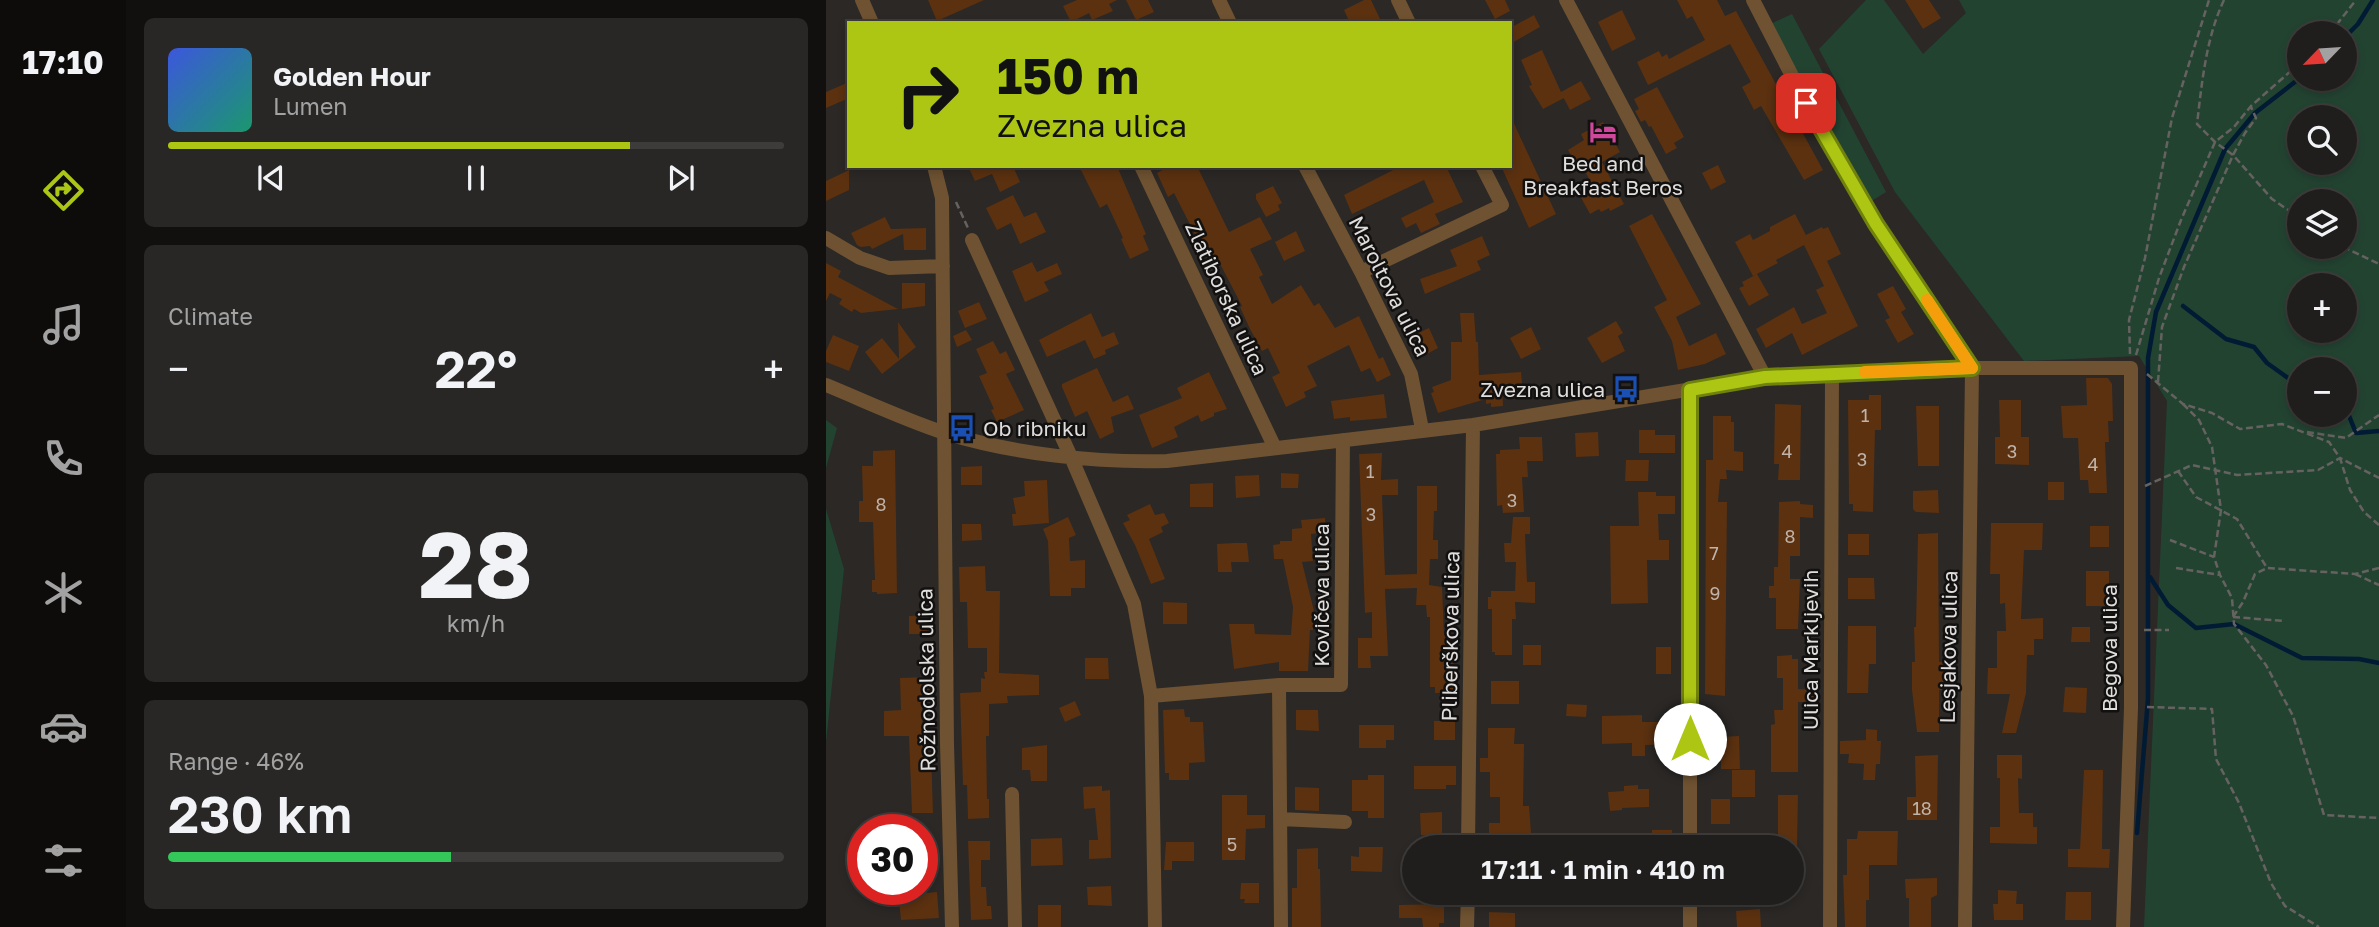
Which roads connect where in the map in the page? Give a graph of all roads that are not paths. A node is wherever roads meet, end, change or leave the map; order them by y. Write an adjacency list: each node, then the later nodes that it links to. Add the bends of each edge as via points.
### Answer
1 (862, 0): 6 (street)
2 (1219, 0): 7 (street)
3 (1398, 0): 8 (street)
4 (1566, 0): 19 (street)
5 (1753, 0): 17 (street, via 1876,224)
6 (871, 21)
7 (1229, 21)
8 (1408, 21)
9 (934, 168): 15 (street, via 942,198)
10 (1142, 168): 26 (street, Zlatiborska ulica)
11 (1306, 168): 16 (street, Maroltova ulica)
12 (1483, 168): 16 (street, via 1502,205)
13 (826, 238): 15 (street, via 889,268)
14 (972, 240): 27 (street)
15 (943, 266): 24 (street)
16 (1361, 272): 23 (street, Maroltova ulica, via 1411,374)
17 (1972, 368): 18 (street); 44 (street, Lesjakova ulica); 45 (street, Begova ulica, via 2130,368 2131,708)
18 (1832, 373): 19 (street); 43 (street, Ulica Markljevih)
19 (1765, 377): 21 (street)
20 (826, 385): 24 (street)
21 (1690, 390): 22 (street); 34 (street)
22 (1473, 425): 23 (street); 33 (street, Pliberškova ulica)
23 (1422, 429): 25 (street)
24 (945, 433): 27 (street); 37 (street, Rožnodolska ulica)
25 (1343, 440): 26 (street); 28 (street, Kovičeva ulica, via 1341,685)
26 (1275, 448): 27 (street, via 1167,461)
27 (1072, 457): 29 (street, via 1134,604)
28 (1279, 685): 29 (street, Kovičeva ulica); 31 (street)
29 (1150, 696): 39 (street)
30 (1012, 794): 38 (street)
31 (1280, 819): 32 (street); 40 (street)
32 (1345, 822)
33 (1468, 835)
34 (1690, 835)
35 (1468, 905): 41 (street)
36 (1690, 905): 42 (street)
37 (952, 927)
38 (1015, 927)
39 (1155, 927)
40 (1281, 927)
41 (1468, 927)
42 (1690, 927)
43 (1830, 927)
44 (1965, 927)
45 (2123, 927)

